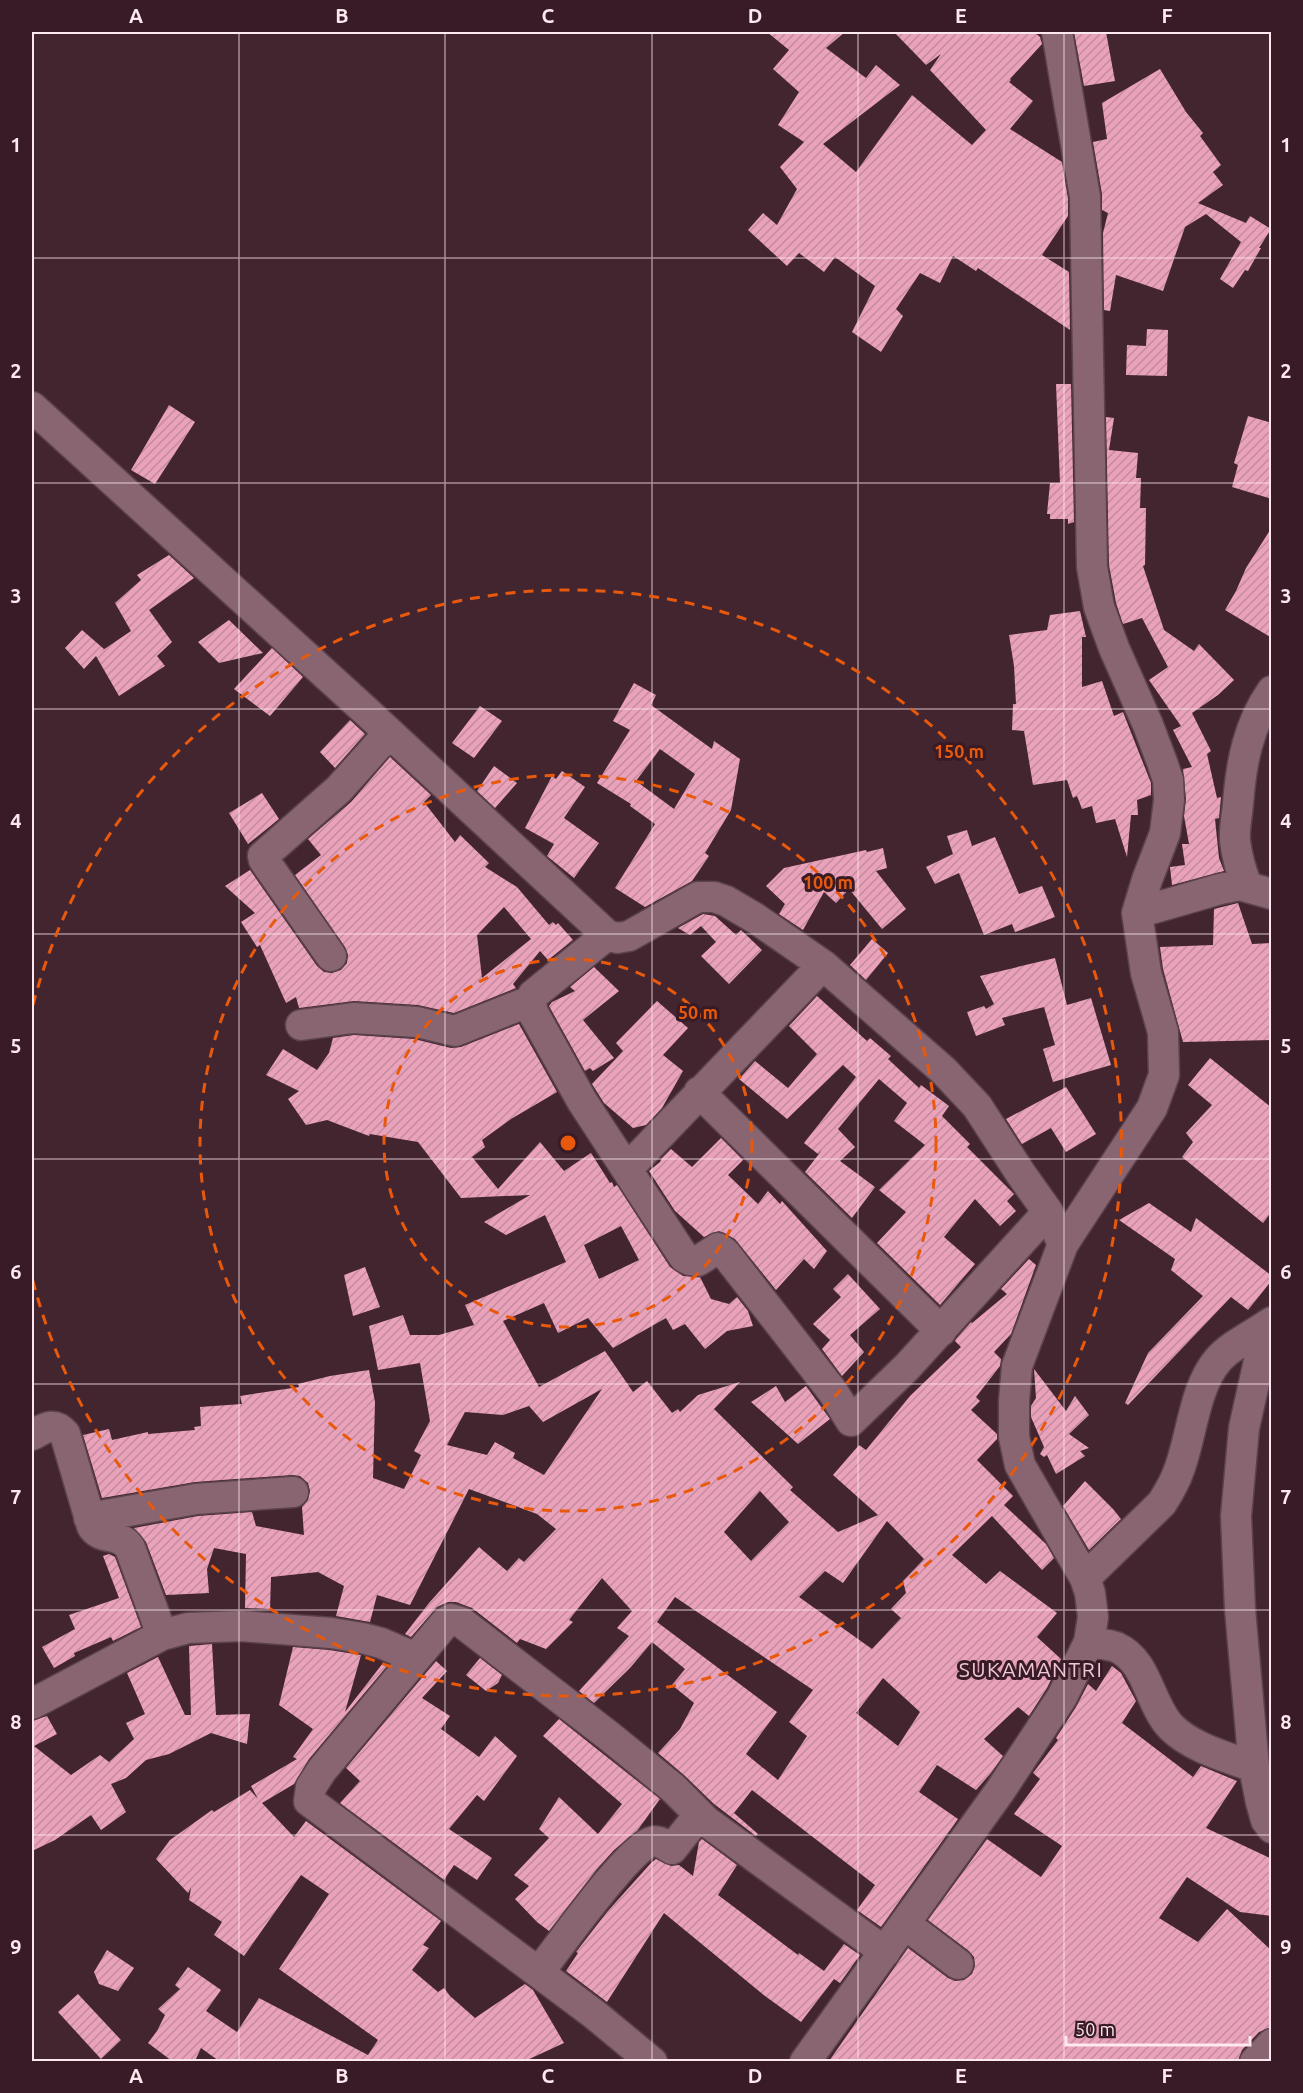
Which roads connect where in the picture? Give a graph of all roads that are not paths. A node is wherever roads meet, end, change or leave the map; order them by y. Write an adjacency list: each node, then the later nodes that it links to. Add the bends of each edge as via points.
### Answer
1 (1057, 32): 6 (street, via 1085,197 1092,567 1099,607 1148,725 1169,790 1166,833)
2 (32, 407): 4 (street)
3 (1272, 691): 5 (street, via 1257,718 1241,772 1235,839)
4 (389, 733): 7 (street); 8 (street, via 339,789 263,856)
5 (1244, 888): 6 (street)
6 (1137, 913): 15 (street, via 1146,973 1163,1032 1164,1075 1152,1108)
7 (608, 935): 9 (street, via 629,936 698,897 714,897 755,918); 10 (street, via 533,995)
8 (331, 956)
9 (823, 965): 12 (street); 14 (street, via 944,1071 977,1106)
10 (531, 1001): 11 (street, via 455,1030 417,1022 354,1018); 13 (street, via 531,1009 582,1101)
11 (301, 1025)
12 (699, 1092): 13 (street); 17 (street)
13 (627, 1168): 17 (street, via 684,1257 698,1261 718,1248 725,1253 851,1421)
14 (1048, 1212): 15 (street); 17 (street)
15 (1063, 1244): 21 (street, via 1017,1366 1014,1437 1020,1465)
16 (1269, 1323): 21 (street, via 1219,1358 1204,1384 1172,1488 1162,1503); 26 (street, via 1244,1428 1236,1516)
17 (941, 1332)
18 (32, 1435): 20 (street, via 50,1426 65,1434)
19 (293, 1492): 20 (street, via 196,1499)
20 (89, 1518): 22 (street, via 94,1531 121,1538 130,1548)
21 (1084, 1578): 23 (street, via 1093,1617)
22 (162, 1635): 24 (street, via 188,1628 241,1626 320,1632 381,1643); 25 (street)
23 (1089, 1642): 26 (street, via 1116,1647 1133,1662 1173,1729 1212,1752); 29 (street, via 1040,1730)
24 (416, 1658): 27 (street, via 446,1622 456,1620 601,1730 673,1788); 32 (street, via 322,1770 311,1787 309,1801)
25 (32, 1704)
26 (1254, 1767): 28 (street, via 1266,1820)
27 (699, 1815): 30 (street); 32 (street, via 672,1849 655,1841 637,1852)
28 (1272, 1828)
29 (905, 1924): 30 (street); 31 (street)
30 (885, 1952): 35 (street)
31 (958, 1964)
32 (539, 1972): 34 (street)
33 (1272, 2044): 36 (street)
34 (652, 2061)
35 (805, 2061)
36 (1255, 2061)

